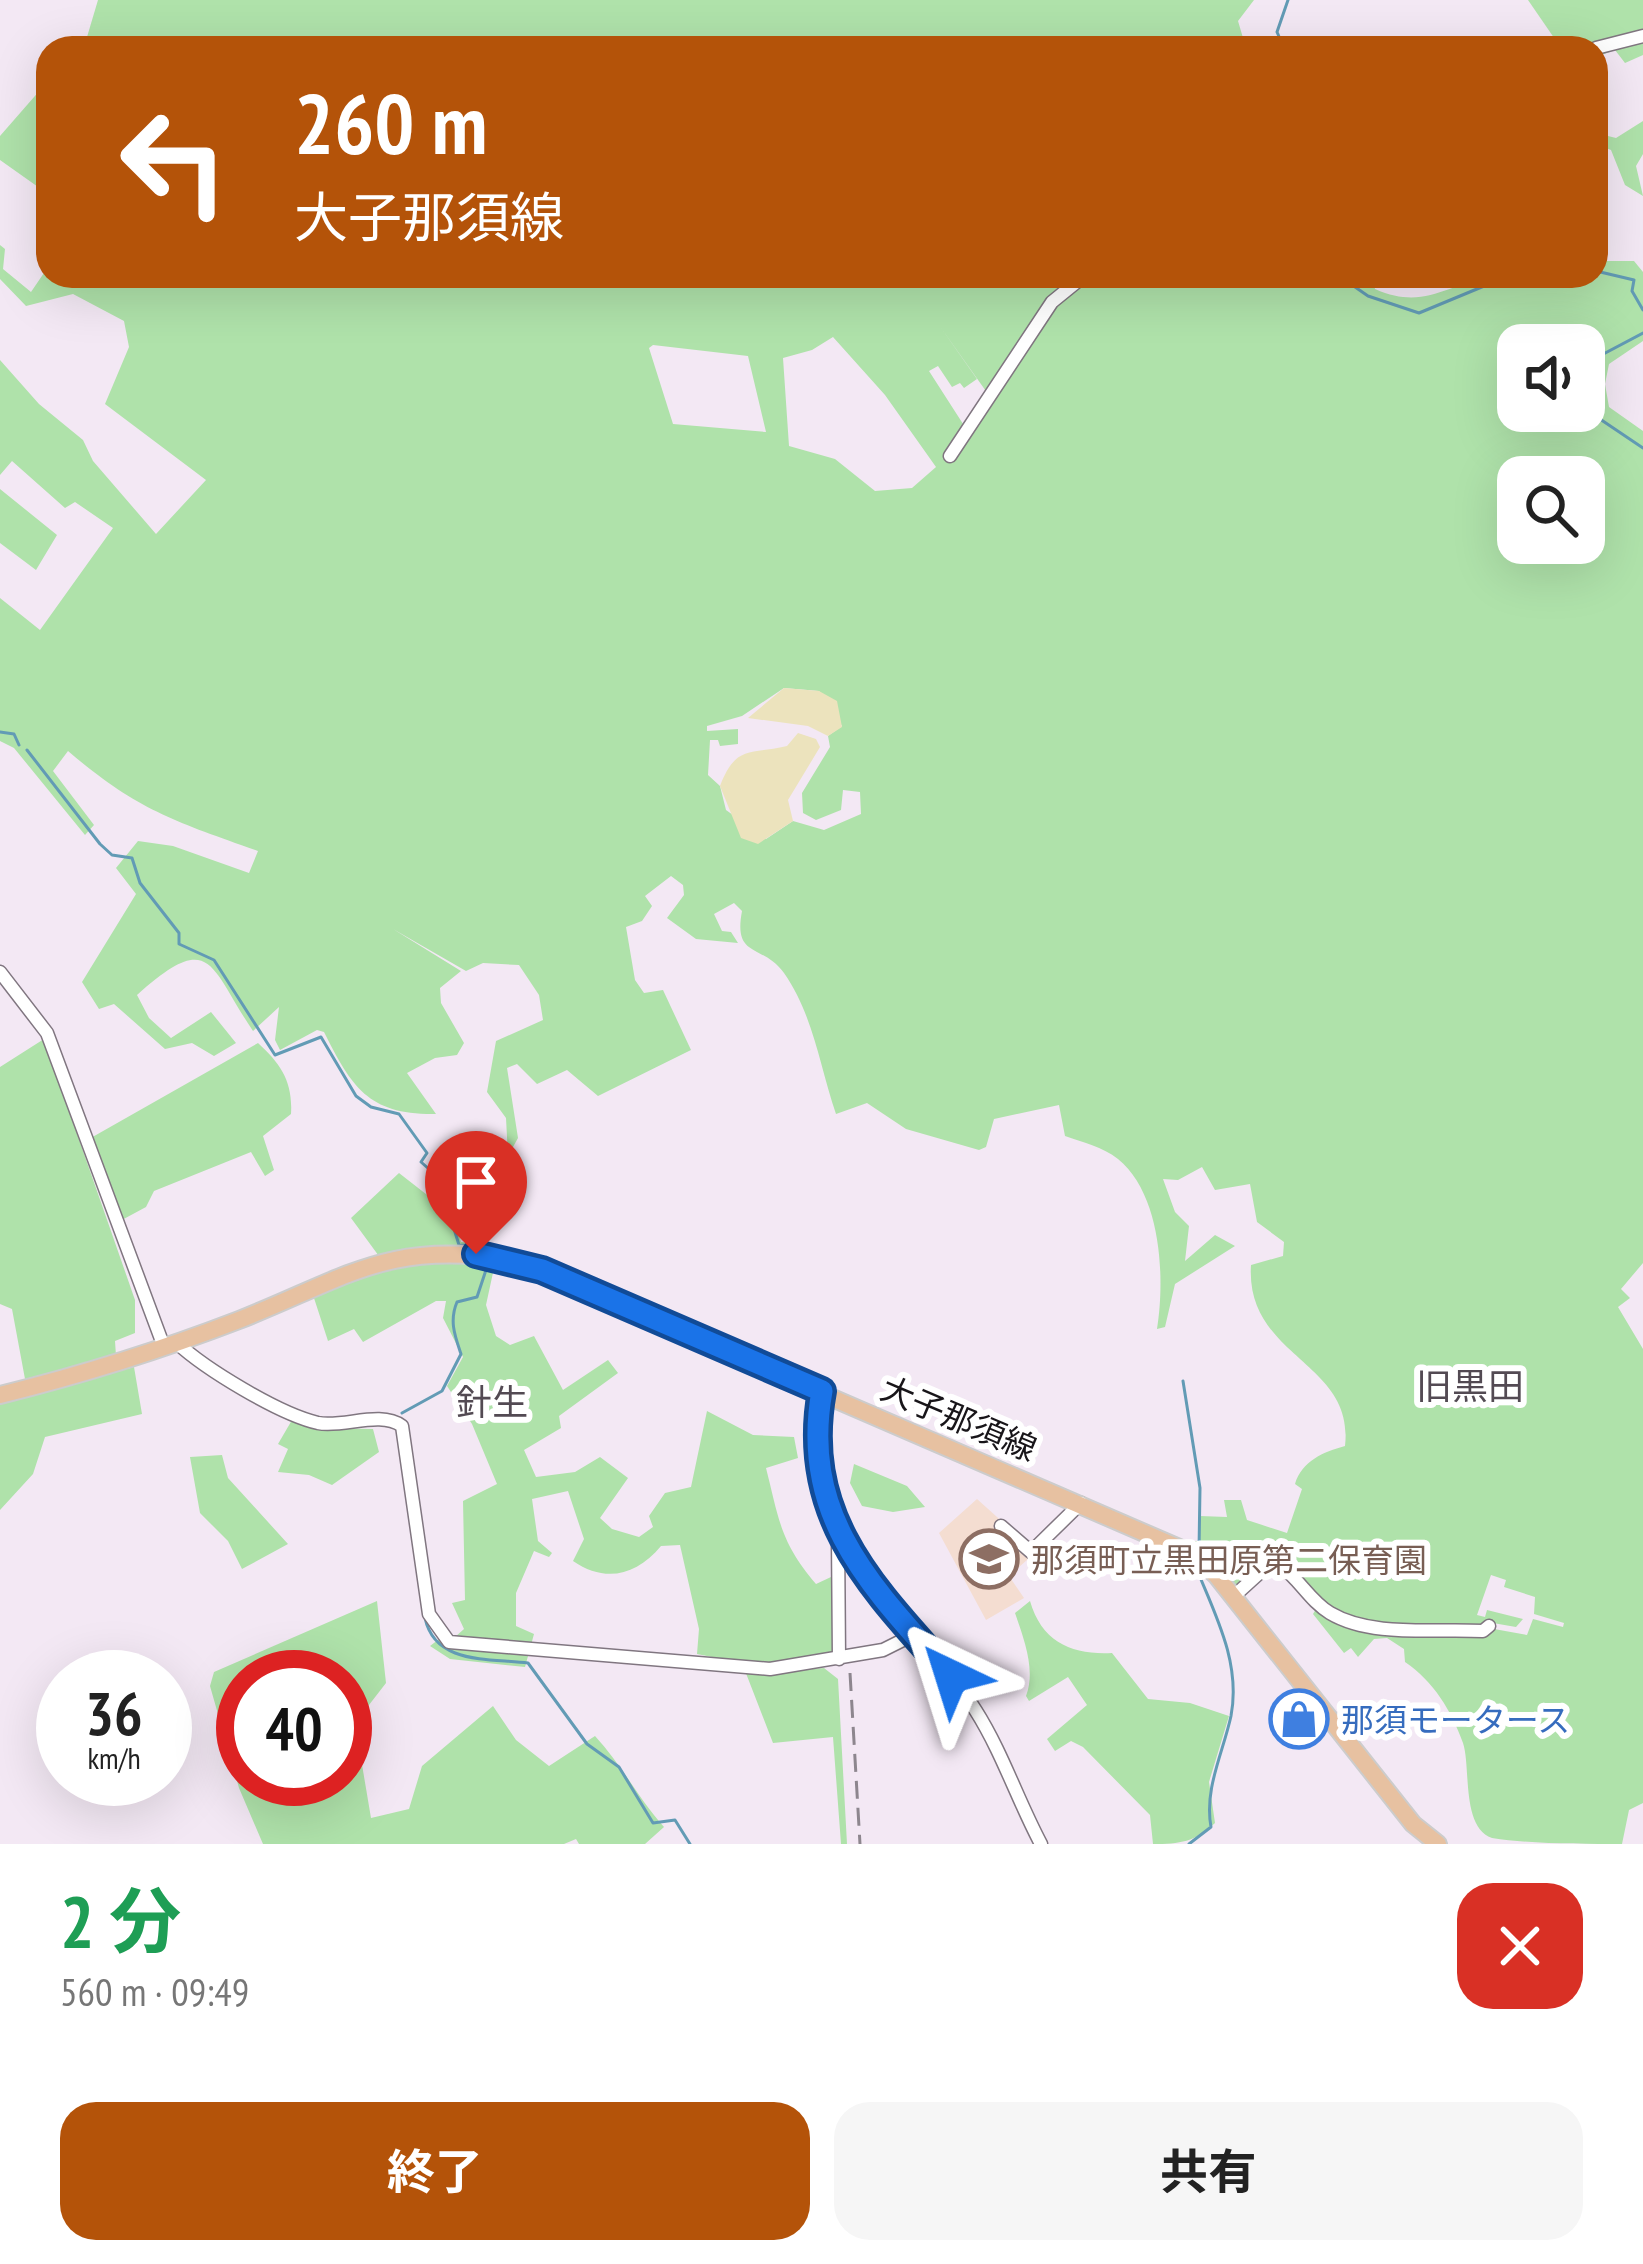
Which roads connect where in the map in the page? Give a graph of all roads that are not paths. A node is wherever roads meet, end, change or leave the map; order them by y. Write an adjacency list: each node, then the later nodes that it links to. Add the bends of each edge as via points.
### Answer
1 (1643, 36): 2 (street)
2 (1608, 45)
3 (1069, 288): 4 (street)
4 (950, 455)
5 (0, 972): 6 (street, via 47,1033)
6 (170, 1345): 7 (main road, 大子那須線, via 381,1259 476,1254 542,1270); 8 (main road, 大子那須線); 15 (street, via 298,1417 402,1426 429,1613 448,1642 770,1669)
7 (822, 1391): 9 (main road, 大子那須線); 11 (street, via 826,1502)
8 (0, 1396)
9 (1082, 1504): 10 (street, via 1031,1552); 12 (main road, 大子那須線, via 1193,1554)
10 (1001, 1526)
11 (838, 1537): 14 (street); 15 (street)
12 (1233, 1597): 13 (street, via 1260,1571 1282,1566 1313,1601 1345,1620 1375,1628); 17 (main road, 大子那須線, via 1413,1824)
13 (1489, 1626)
14 (915, 1634): 15 (street); 16 (street, via 978,1714)
15 (839, 1659)
16 (1041, 1844)
17 (1438, 1844)

